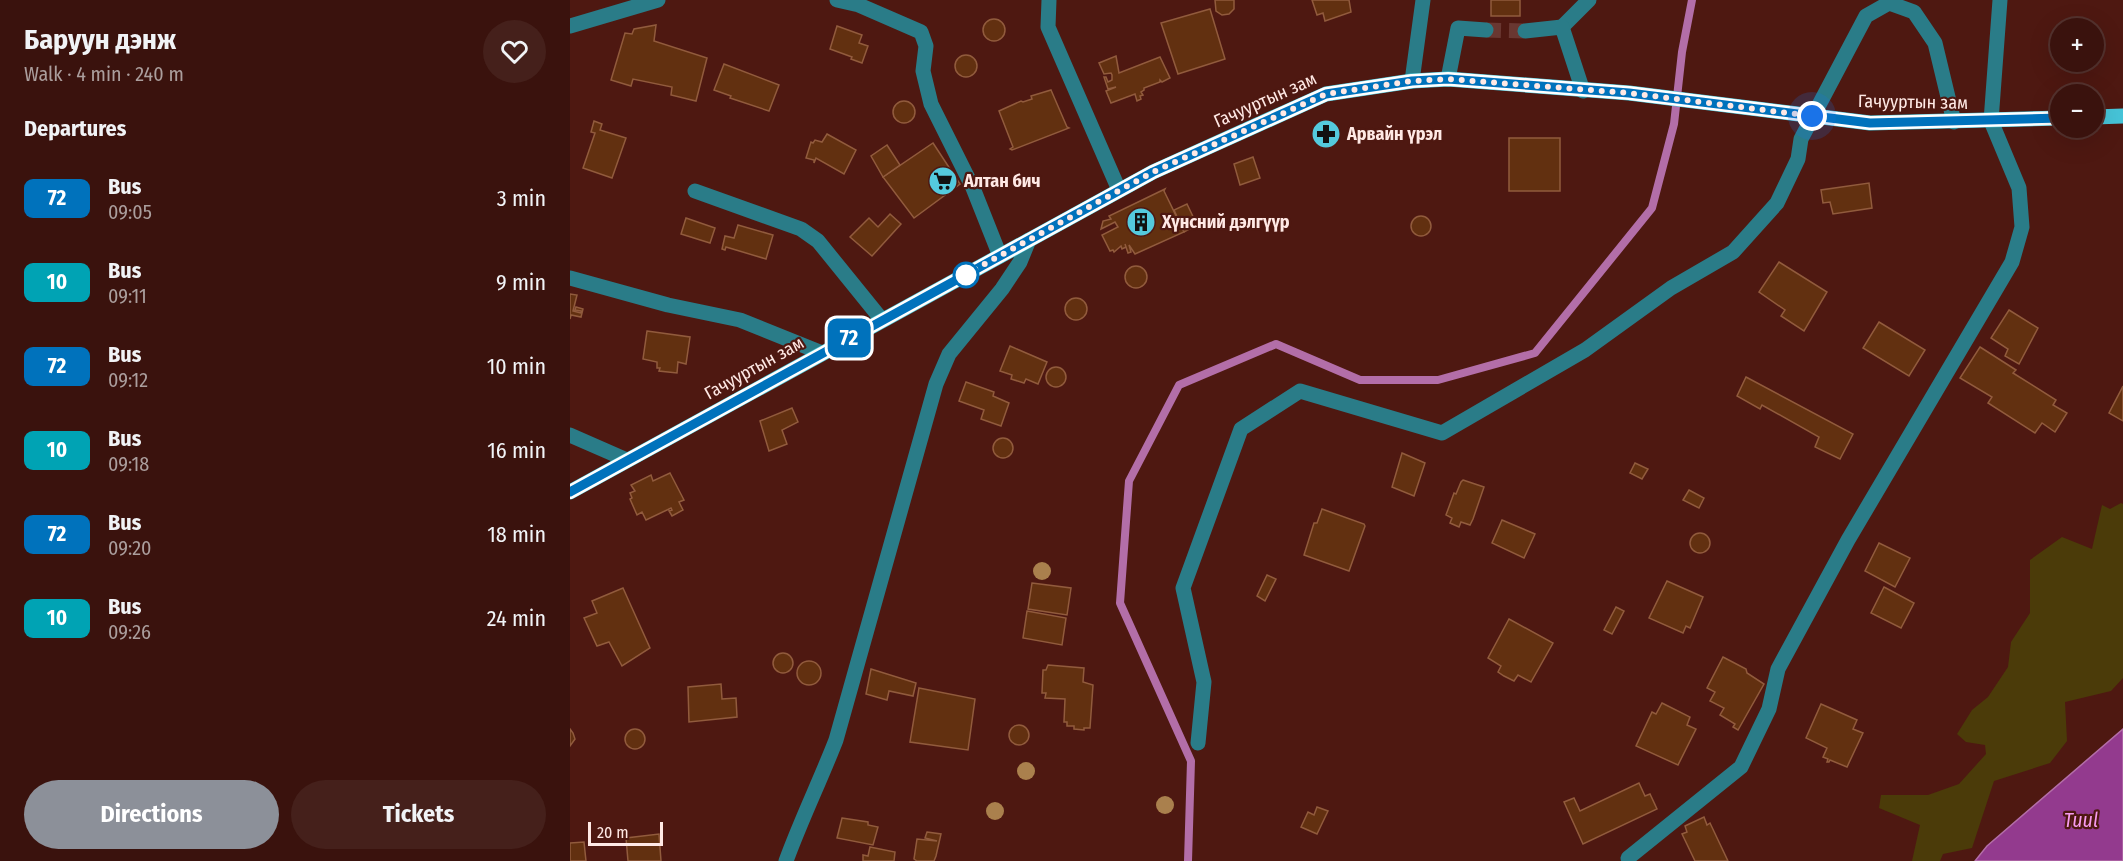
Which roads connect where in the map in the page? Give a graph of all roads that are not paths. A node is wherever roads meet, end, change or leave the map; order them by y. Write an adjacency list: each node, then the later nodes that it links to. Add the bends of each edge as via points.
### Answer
1 (658, 0): 7 (street)
2 (837, 0): 23 (street, via 859,5 921,32 926,46 923,71 931,104 973,188)
3 (1049, 0): 21 (street, via 1048,27)
4 (1423, 0): 12 (street)
5 (1589, 0): 8 (street)
6 (2000, 0): 18 (street)
7 (570, 26)
8 (1562, 27): 10 (street); 13 (street)
9 (1486, 30): 11 (street, via 1458,28)
10 (1525, 32)
11 (1448, 79): 12 (main road, Гачууртын зам); 13 (main road, Гачууртын зам)
12 (1412, 81): 21 (main road, Гачууртын зам, via 1326,94)
13 (1583, 91): 14 (main road, Гачууртын зам, via 1629,93)
14 (1812, 116): 19 (main road, Гачууртын зам, via 1870,123); 19 (street, via 1866,16 1888,3 1914,12 1935,43); 30 (street, via 1798,159 1777,203 1733,252 1671,288 1585,350 1442,433 1300,391 1241,429 1184,588 1204,682)
15 (2123, 116): 16 (main road)
16 (2104, 117)
17 (2050, 118): 18 (main road, Гачууртын зам)
18 (1991, 121): 19 (main road, Гачууртын зам); 31 (street, via 2019,188 2022,227 2012,262 1848,540 1778,669 1769,709 1741,767)
19 (1954, 122)
20 (695, 190): 25 (street, via 801,229 818,241)
21 (1119, 190): 22 (main road, Гачууртын зам)
22 (1029, 240): 23 (main road, Гачууртын зам); 32 (street, via 1002,289 949,354 936,384 839,729)
23 (1000, 256): 25 (main road, Гачууртын зам)
24 (570, 278): 26 (street, via 740,321)
25 (882, 320): 26 (main road, Гачууртын зам)
26 (822, 353): 28 (main road, Гачууртын зам)
27 (570, 435): 28 (street)
28 (627, 460): 29 (main road, Гачууртын зам)
29 (570, 492)
30 (1198, 743)
31 (1628, 858)
32 (786, 861)

